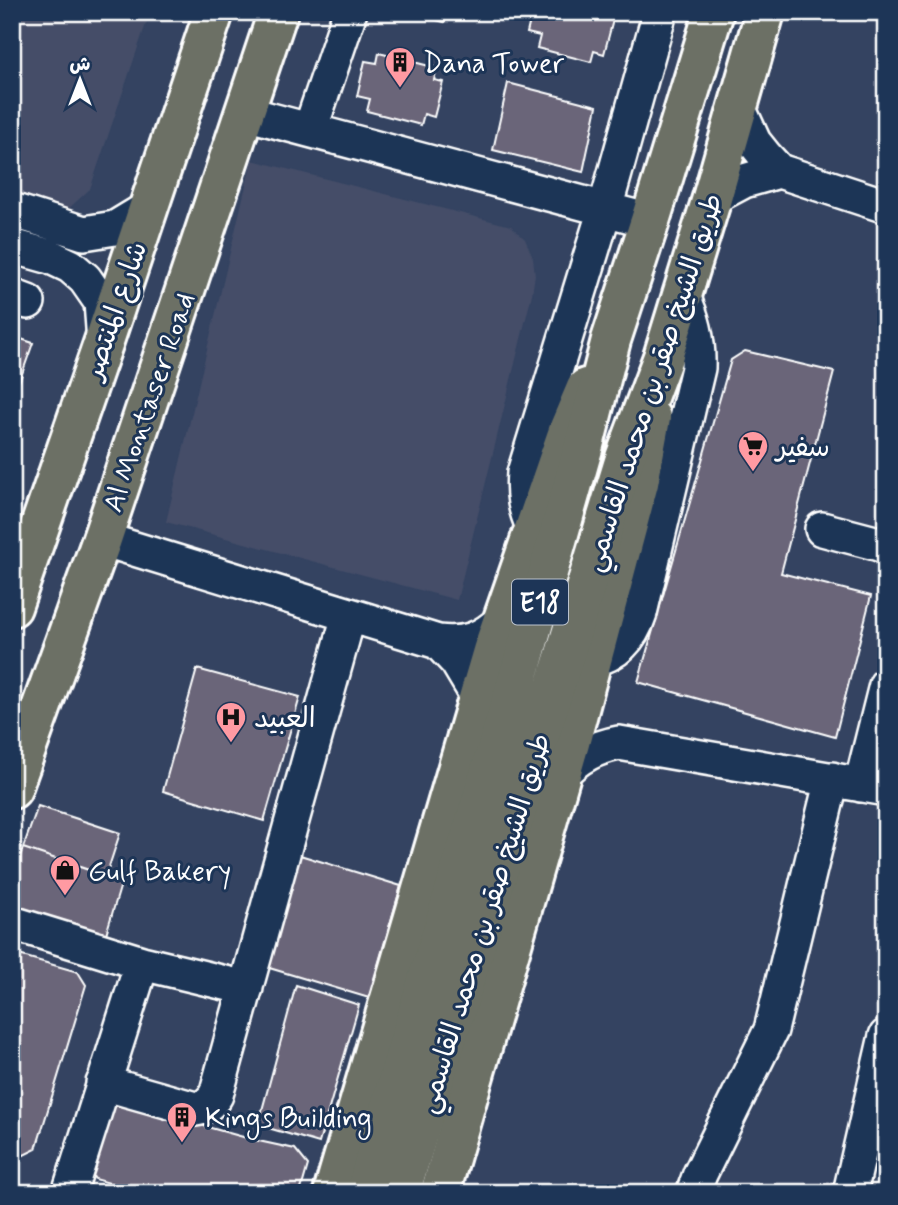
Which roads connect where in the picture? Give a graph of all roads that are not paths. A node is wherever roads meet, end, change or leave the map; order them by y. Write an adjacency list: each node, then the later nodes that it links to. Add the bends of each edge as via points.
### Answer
1 (214, 12): 13 (main road, شارع المنتصر)
2 (278, 12): 8 (main road, Al Montaser Road)
3 (350, 12): 9 (street)
4 (660, 12): 14 (street)
5 (714, 12): 16 (main road, طريق الشيخ صقر بن محمد القاسمي / E18)
6 (765, 12): 7 (main road, طريق الشيخ صقر بن محمد القاسمي / E18)
7 (738, 107): 10 (street, via 754,142); 11 (main road, طريق الشيخ صقر بن محمد القاسمي / E18)
8 (245, 113): 9 (street); 26 (main road, Al Montaser Road)
9 (310, 130): 14 (street)
10 (779, 171): 11 (street, via 744,181); 12 (street)
11 (712, 198): 20 (main road, طريق الشيخ صقر بن محمد القاسمي / E18)
12 (886, 206)
13 (148, 208): 17 (street, via 115,229 84,233); 22 (main road, شارع المنتصر)
14 (605, 209): 16 (street); 24 (street, via 524,473 524,502)
15 (12, 210): 17 (street)
16 (650, 221): 21 (main road, طريق الشيخ صقر بن محمد القاسمي / E18)
17 (70, 228): 19 (street, via 71,240)
18 (12, 246): 19 (street)
19 (51, 257): 22 (street, via 85,279 101,302)
20 (682, 295): 23 (main road, طريق الشيخ صقر بن محمد القاسمي / E18); 32 (street, via 696,330 698,368 640,613 624,644)
21 (611, 340): 24 (main road, via 584,391); 47 (main road, طريق الشيخ صقر بن محمد القاسمي / E18, via 527,649)
22 (104, 341): 28 (main road, شارع المنتصر)
23 (663, 357): 32 (main road, via 639,483); 48 (main road, طريق الشيخ صقر بن محمد القاسمي / E18, via 625,458)
24 (534, 529): 30 (main road)
25 (822, 529): 27 (street)
26 (102, 539): 29 (street); 39 (main road, Al Montaser Road)
27 (886, 547)
28 (12, 607)
29 (349, 615): 31 (street); 42 (street)
30 (502, 620): 31 (street, via 473,640); 34 (main road)
31 (438, 642): 34 (street, via 457,662)
32 (592, 660): 35 (main road)
33 (886, 685): 38 (street)
34 (478, 697): 46 (main road)
35 (582, 700): 36 (street); 37 (main road)
36 (619, 743): 37 (street, via 593,749); 38 (street)
37 (562, 774): 49 (main road)
38 (860, 784): 50 (street, via 771,1030)
39 (12, 789)
40 (12, 923): 41 (street)
41 (142, 963): 42 (street); 44 (street)
42 (246, 988): 44 (street, via 216,1096 202,1108)
43 (886, 1036): 51 (street)
44 (103, 1083): 45 (street)
45 (69, 1193)
46 (333, 1193)
47 (365, 1193)
48 (400, 1193)
49 (440, 1193)
50 (693, 1193)
51 (850, 1193)

